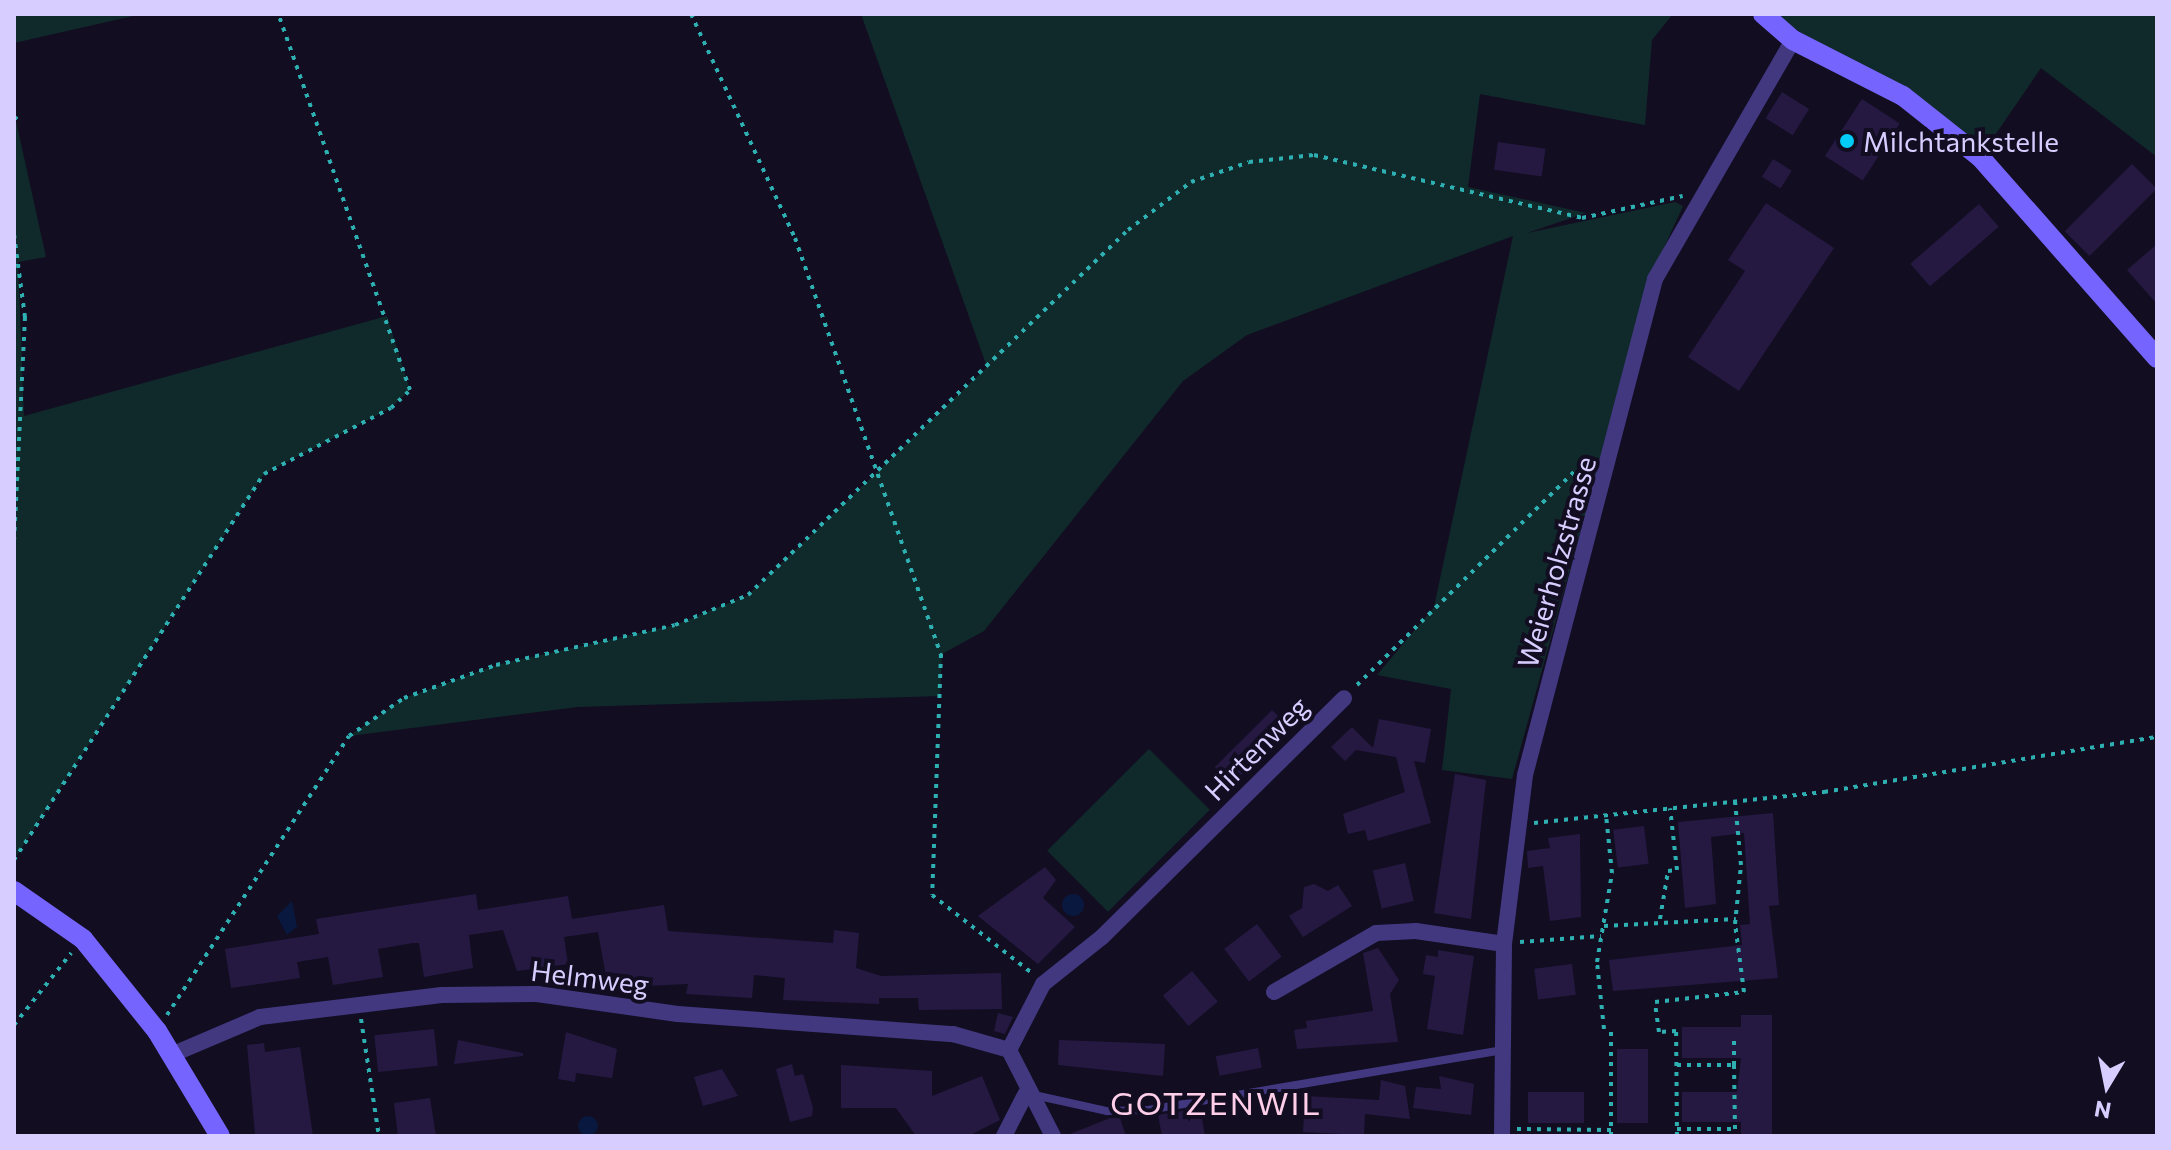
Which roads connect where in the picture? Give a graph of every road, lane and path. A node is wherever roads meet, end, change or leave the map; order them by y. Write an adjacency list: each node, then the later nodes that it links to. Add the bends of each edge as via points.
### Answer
1 (278, 14): 17 (path, via 410,390 391,408 301,448 264,474)
2 (691, 14): 9 (path, via 795,238)
3 (1763, 14): 4 (street)
4 (1793, 40): 5 (street, Weierholzstrasse); 7 (street, via 1903,96 1980,157)
5 (1707, 191): 8 (street, Weierholzstrasse, via 1655,279); 9 (path, via 1582,218 1314,155 1249,162 1191,182 1128,230)
6 (14, 234): 10 (path, via 25,317)
7 (2157, 358)
8 (1622, 423): 11 (path, Hirtenweg); 16 (street, Weierholzstrasse)
9 (878, 473): 25 (path, via 941,654 932,895 958,922 1004,945); 31 (path, via 748,595 675,625 496,665 404,698 349,736)
10 (14, 541)
11 (1344, 698): 25 (street, Hirtenweg, via 1102,937)
12 (2157, 737): 13 (path, via 2045,761)
13 (1735, 802): 14 (path); 20 (path, via 1741,865)
14 (1670, 808): 15 (path); 19 (path, via 1677,870 1668,871)
15 (1606, 815): 16 (path); 21 (path, via 1612,873)
16 (1518, 825): 24 (street, Weierholzstrasse)
17 (14, 860)
18 (14, 891): 23 (street)
19 (1660, 919): 20 (path, via 1677,917 1678,926); 21 (path)
20 (1736, 919): 36 (path, via 1744,992 1655,1002 1659,1032 1676,1031)
21 (1603, 926): 22 (path)
22 (1601, 936): 24 (path); 29 (path)
23 (83, 939): 28 (path); 31 (street)
24 (1504, 944): 26 (street, via 1416,931 1376,933); 34 (street, Weierholzstrasse)
25 (1043, 984): 33 (street, Hirtenweg)
26 (1274, 992)
27 (359, 1005): 33 (street, Helmweg, via 537,994 678,1014 953,1034); 35 (street, Helmweg, via 260,1017); 44 (path)
28 (14, 1025)
29 (1604, 1029)
30 (1611, 1029): 41 (path)
31 (157, 1031): 35 (street)
32 (1734, 1037): 37 (path)
33 (1009, 1050): 38 (street)
34 (1503, 1050): 38 (lane, via 1148,1110 1107,1111); 40 (street, Weierholzstrasse)
35 (171, 1055): 43 (street)
36 (1676, 1065): 37 (path); 42 (path)
37 (1734, 1065): 39 (path)
38 (1026, 1093): 45 (street); 46 (street)
39 (1735, 1129): 42 (path); 47 (path)
40 (1502, 1132): 41 (path)
41 (1611, 1133)
42 (1677, 1133)
43 (220, 1136)
44 (379, 1136)
45 (1004, 1136)
46 (1053, 1136)
47 (1735, 1136)

